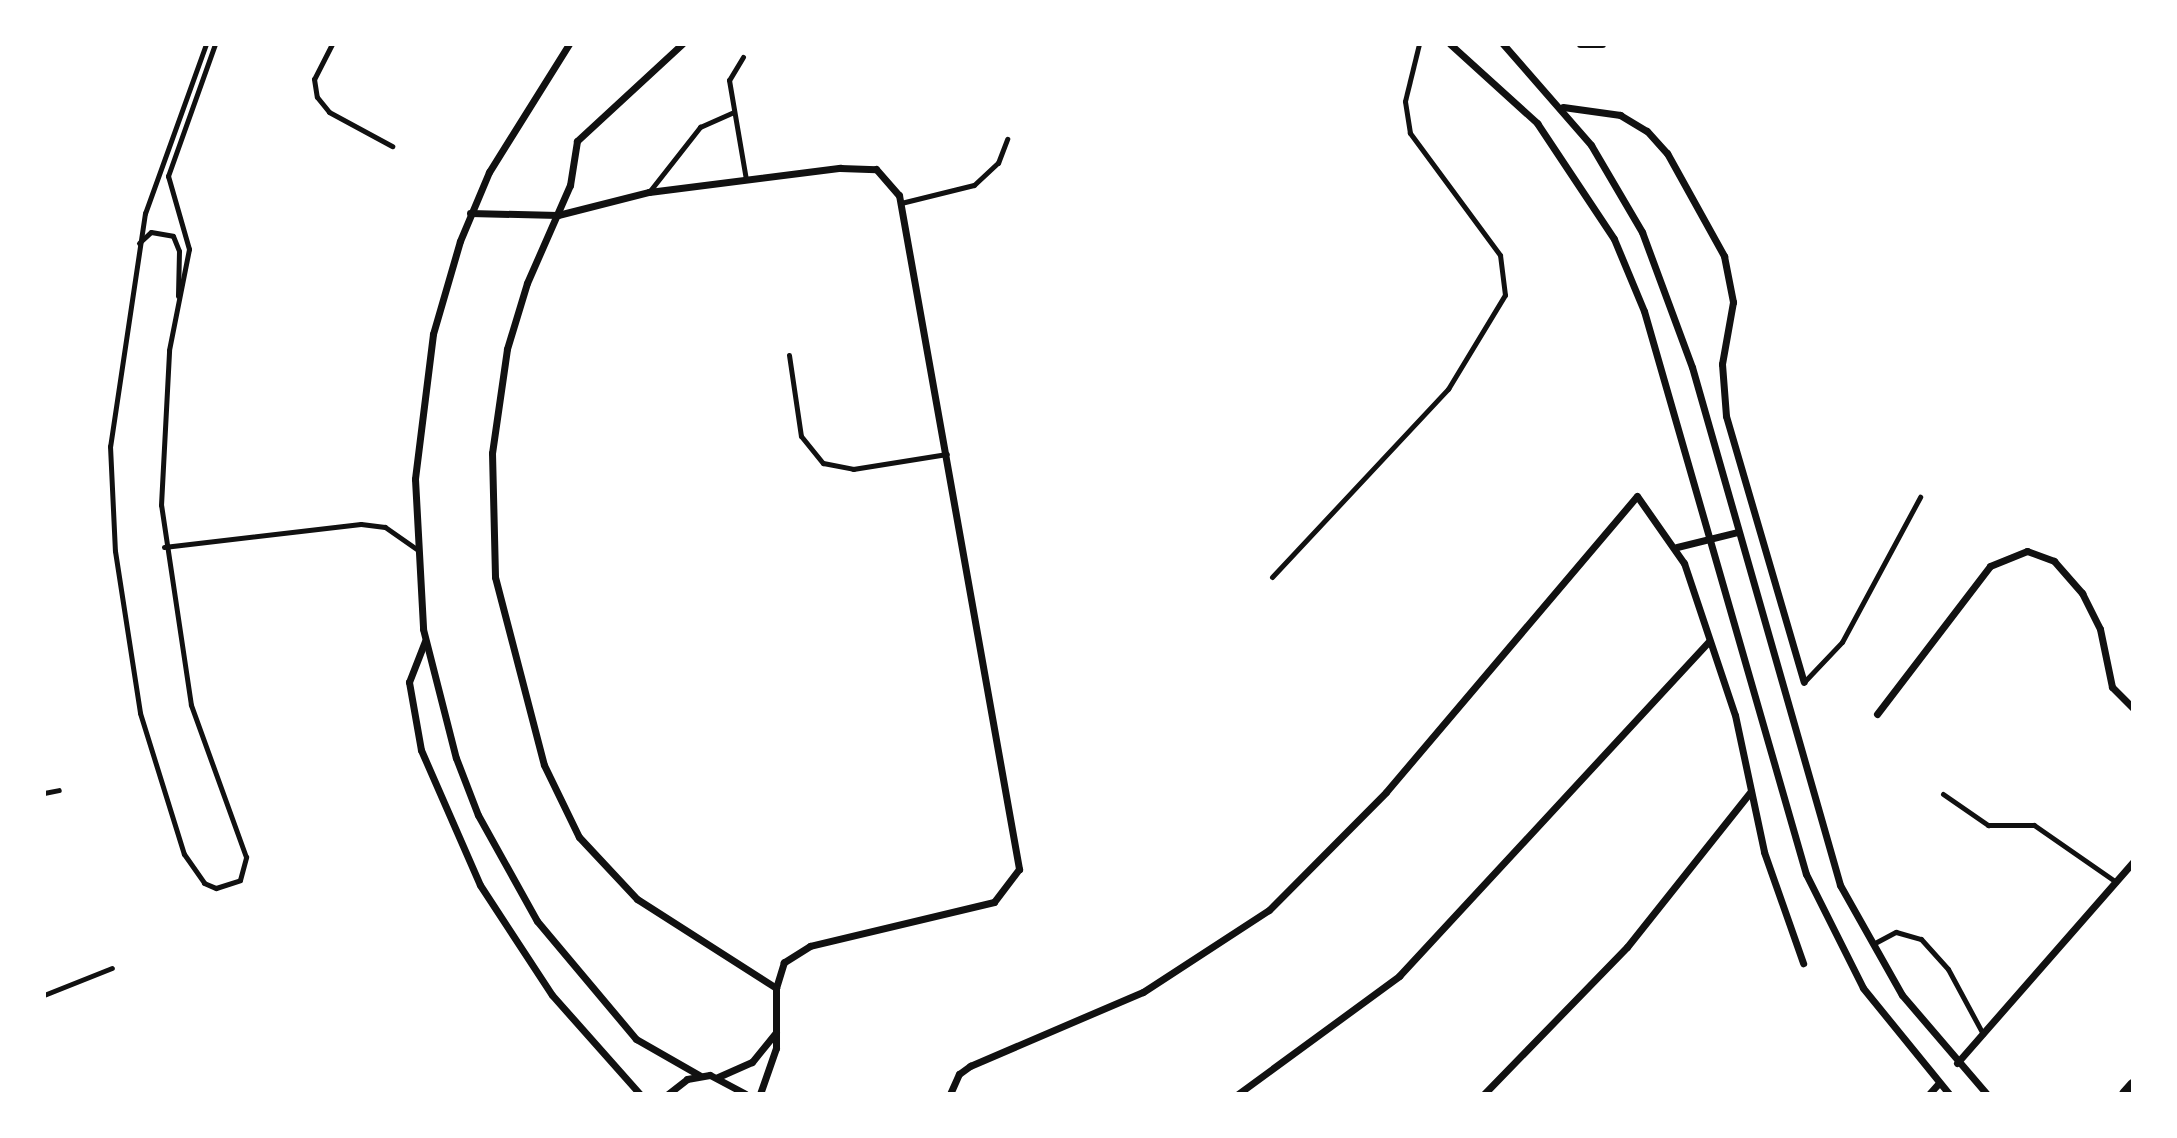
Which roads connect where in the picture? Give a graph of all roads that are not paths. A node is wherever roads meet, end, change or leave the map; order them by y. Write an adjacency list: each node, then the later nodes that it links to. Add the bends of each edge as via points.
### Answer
1 (206, 44): 21 (lane, via 160,160)
2 (215, 44): 22 (lane, via 169,164 170,195 188,237)
3 (332, 44): 15 (lane, via 314,79 322,105)
4 (569, 44): 19 (street, via 525,106)
5 (682, 44): 20 (street, via 577,141)
6 (1419, 44): 31 (lane, via 1405,101 1409,133 1500,255 1505,295 1448,389)
7 (1450, 44): 27 (street, via 1537,123 1614,239 1644,311)
8 (1503, 44): 12 (street)
9 (1580, 44): 10 (street)
10 (1602, 44)
11 (743, 57): 13 (lane, via 729,72)
12 (1563, 107): 26 (street, via 1619,185 1663,281); 34 (street, via 1620,115 1647,131 1724,256 1733,302 1722,364 1726,416)
13 (734, 112): 16 (lane); 17 (lane, via 700,127)
14 (1007, 139): 18 (lane, via 998,163 974,185)
15 (392, 146)
16 (746, 179): 17 (street); 18 (street, via 867,167 891,179)
17 (649, 192): 20 (street)
18 (901, 203): 24 (street)
19 (470, 213): 20 (street); 30 (street, via 425,382 415,479)
20 (558, 215): 46 (street, via 516,316 495,416 492,541 509,648 553,789 596,859 668,922)
21 (137, 245): 22 (lane, via 151,232 173,236 179,251); 28 (lane, via 110,446 121,606 140,713 184,854 204,883 229,887 246,870 246,857 191,705)
22 (179, 299): 28 (lane, via 163,422)
23 (789, 355): 24 (lane, via 802,436 823,463 853,469)
24 (947, 454): 46 (street, via 1019,869 1003,895 984,905 796,952 784,962)
25 (1920, 496): 34 (lane, via 1842,642)
26 (1738, 532): 27 (street); 43 (street, via 1829,856)
27 (1706, 539): 29 (street); 53 (street, via 1806,874 1832,936 1863,988)
28 (164, 547): 30 (lane, via 361,524 385,527)
29 (1677, 547): 33 (street); 59 (street, via 1637,496 1385,792 1269,910 1143,992 971,1066 959,1074)
30 (416, 549): 32 (street)
31 (1272, 576)
32 (425, 640): 51 (street, via 478,815 537,920 630,1034); 55 (street, via 409,682 421,750 480,885 552,995)
33 (1709, 641): 38 (street); 60 (street, via 1399,976)
34 (1804, 682)
35 (2133, 708): 36 (street, via 2112,687 2100,629 2082,593 2054,561 2027,551 1990,566)
36 (1877, 714)
37 (58, 790): 39 (lane)
38 (1751, 791): 44 (street, via 1776,895); 61 (street, via 1627,947)
39 (44, 793)
40 (1943, 794): 42 (lane, via 1988,825 2034,825)
41 (2133, 862): 42 (street)
42 (2116, 882): 49 (street)
43 (1870, 945): 49 (lane, via 1896,932 1921,939 1948,969); 50 (street)
44 (1803, 963)
45 (112, 968): 47 (lane)
46 (776, 988): 48 (street)
47 (44, 995)
48 (778, 1028): 52 (street, via 761,1054); 58 (street)
49 (1983, 1034): 50 (street)
50 (1957, 1063): 64 (street)
51 (699, 1076): 52 (street); 56 (street)
52 (718, 1077): 57 (street)
53 (1938, 1084): 62 (street); 63 (street)
54 (2133, 1085): 65 (street)
55 (640, 1094)
56 (668, 1094)
57 (745, 1094)
58 (760, 1094)
59 (950, 1094)
60 (1238, 1094)
61 (1485, 1094)
62 (1929, 1094)
63 (1949, 1094)
64 (1987, 1094)
65 (2125, 1094)

